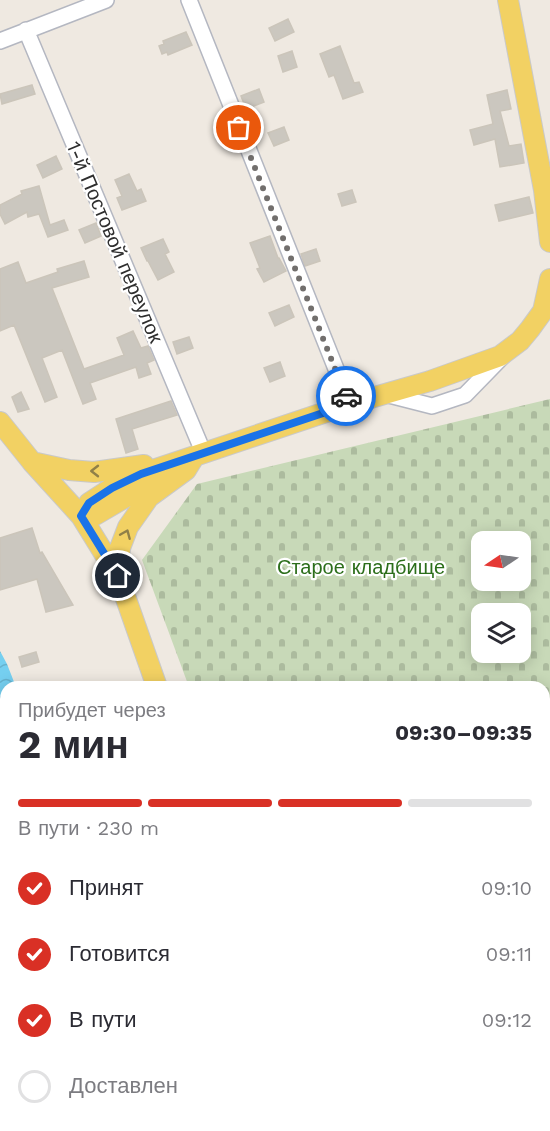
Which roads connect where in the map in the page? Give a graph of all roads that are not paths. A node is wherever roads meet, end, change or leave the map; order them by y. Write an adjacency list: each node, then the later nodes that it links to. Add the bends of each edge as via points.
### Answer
1 (106, 0): 4 (street)
2 (189, 0): 8 (street)
3 (508, 0): 6 (main road)
4 (26, 30): 5 (street); 10 (street, 1-й Постовой переулок)
5 (0, 41)
6 (550, 242)
7 (550, 279): 8 (main road, via 543,311 525,335 500,356)
8 (350, 404): 10 (main road)
9 (2, 423): 11 (main road)
10 (199, 456): 11 (main road, one-way to 11, via 94,472); 12 (main road, via 141,474 112,488 89,503); 13 (main road, one-way to 10, via 120,548 128,527 149,497)
11 (32, 462): 12 (main road)
12 (81, 516): 13 (main road)
13 (118, 576): 14 (main road)
14 (155, 681)

